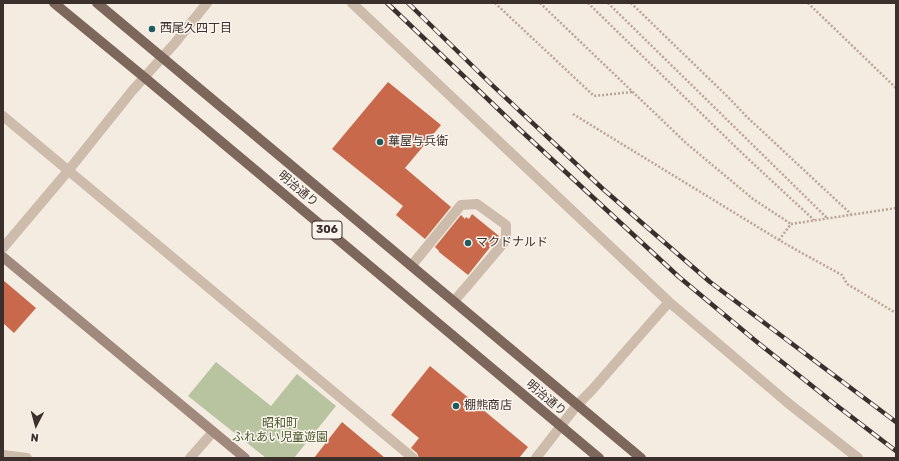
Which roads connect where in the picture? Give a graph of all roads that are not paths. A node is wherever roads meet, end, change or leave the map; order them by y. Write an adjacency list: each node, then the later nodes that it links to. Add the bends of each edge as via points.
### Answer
1 (54, 3): 6 (main road, 明治通り / 306)
2 (97, 3): 5 (main road, 明治通り / 306)
3 (207, 3): 5 (street)
4 (352, 3): 13 (street)
5 (162, 57): 6 (street); 11 (main road, 明治通り / 306)
6 (144, 77): 8 (street); 15 (main road, 明治通り / 306)
7 (3, 116): 8 (street)
8 (68, 171): 9 (street); 21 (street)
9 (3, 248)
10 (3, 257): 16 (street)
11 (412, 265): 12 (main road, 明治通り / 306); 12 (street, via 461,205 477,204 506,225 506,240)
12 (454, 300): 14 (main road, 明治通り / 306)
13 (669, 302): 14 (street); 25 (street, via 788,403)
14 (577, 405): 15 (street); 24 (main road, 明治通り / 306)
15 (560, 426): 22 (street); 23 (main road, 明治通り / 306)
16 (213, 432): 19 (street); 20 (street)
17 (3, 455): 18 (street)
18 (26, 458)
19 (190, 458)
20 (244, 458)
21 (413, 458)
22 (536, 458)
23 (599, 458)
24 (641, 458)
25 (858, 458)

